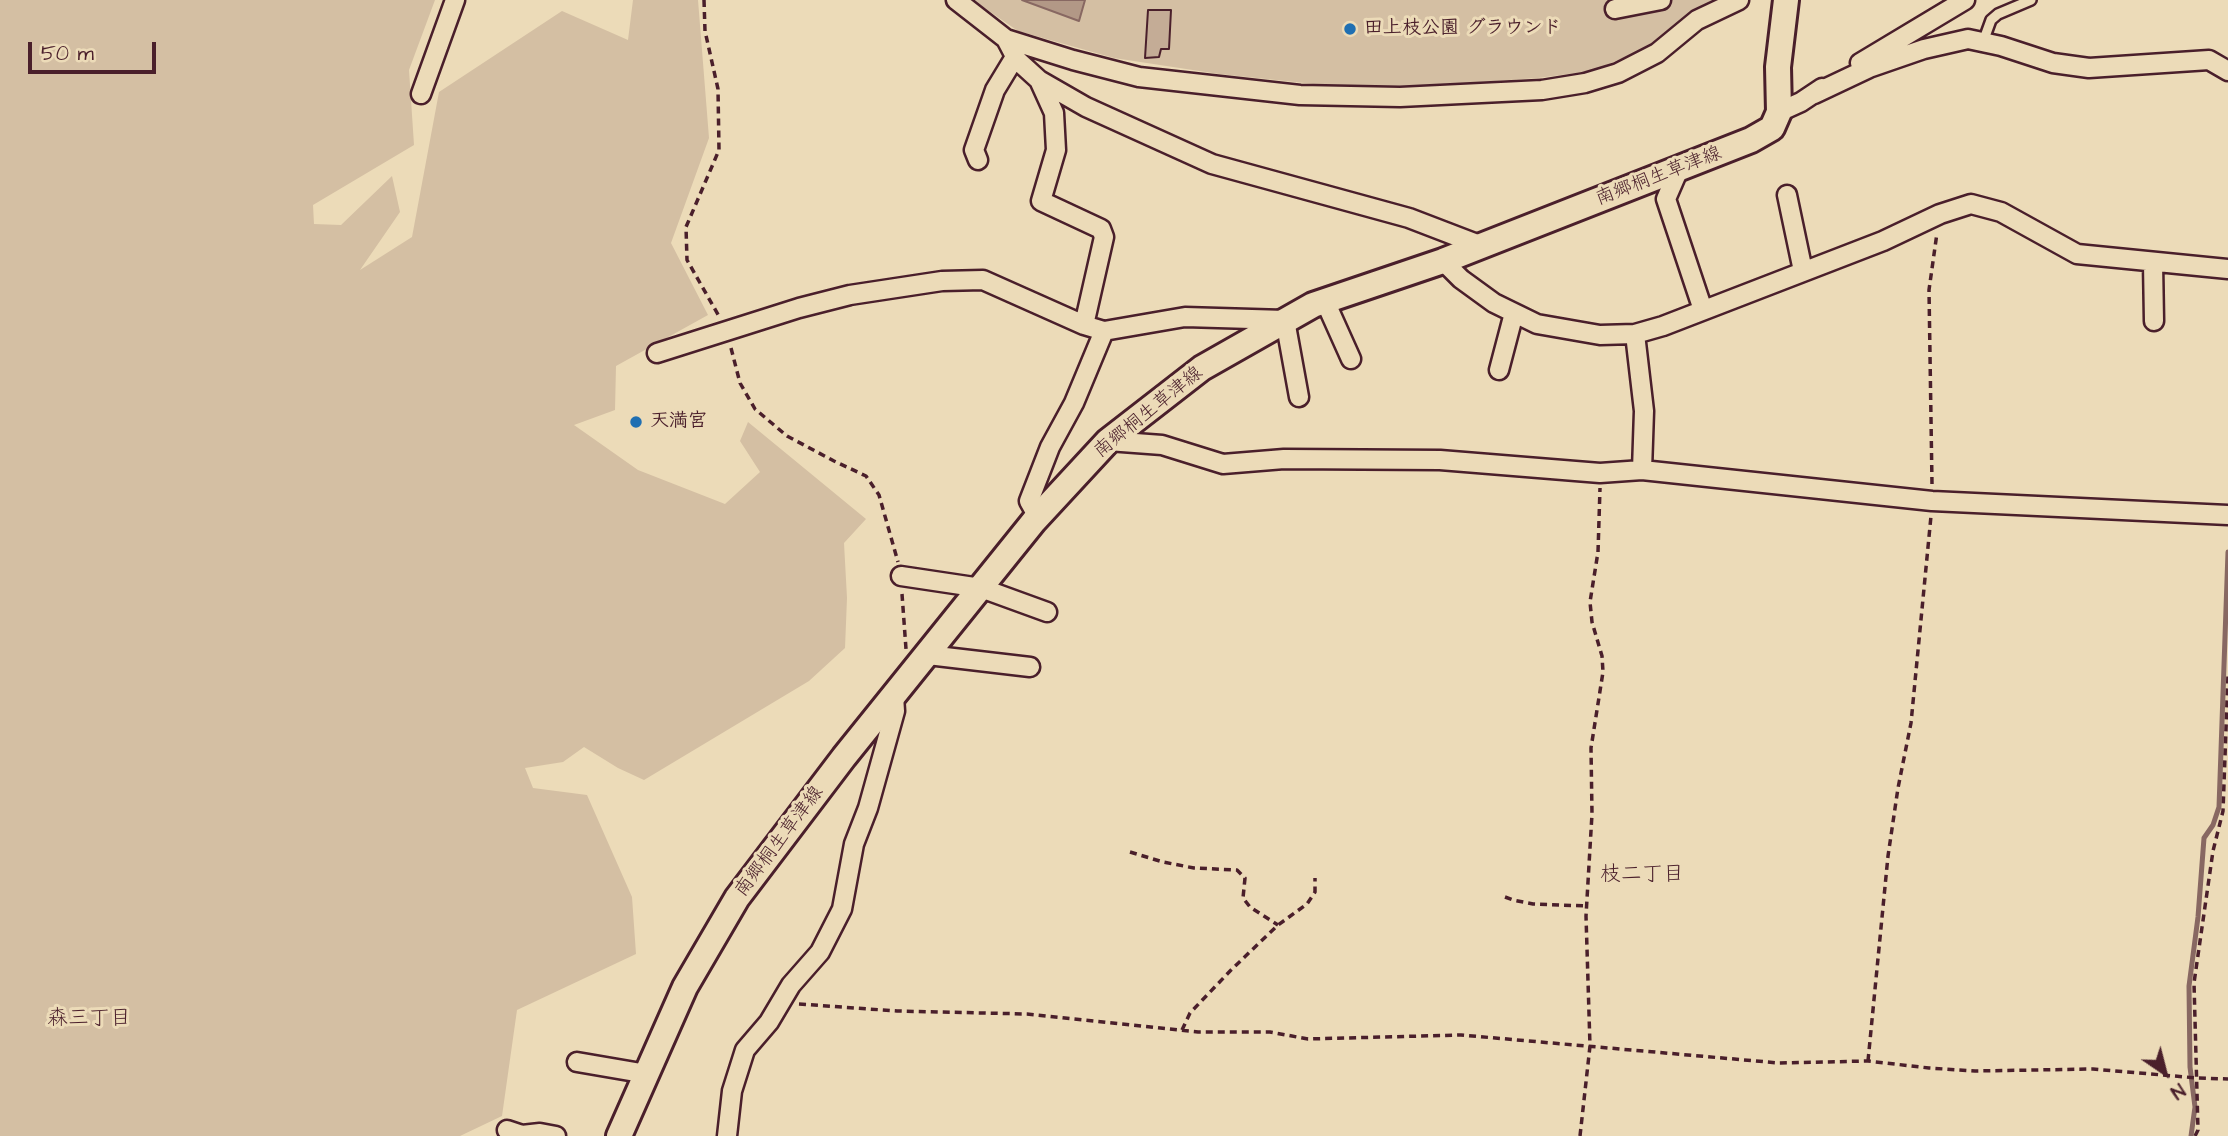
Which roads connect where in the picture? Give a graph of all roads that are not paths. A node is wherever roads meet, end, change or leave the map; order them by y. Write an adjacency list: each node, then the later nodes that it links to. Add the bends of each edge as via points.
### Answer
1 (455, 0): 14 (street)
2 (957, 0): 9 (street)
3 (1661, 0): 8 (street)
4 (1786, 0): 16 (main road, via 1778,67)
5 (1965, 0): 15 (street)
6 (2031, 0): 10 (lane, via 1991,20)
7 (1732, 1): 9 (street, via 1697,20 1657,53 1618,73 1542,90 1400,97 1300,95 1139,77)
8 (1615, 9)
9 (1006, 39): 11 (street)
10 (1983, 43): 12 (street, via 2089,68 2209,60); 15 (street, via 1968,39 1924,49)
11 (1015, 57): 13 (street); 17 (street, via 995,90 974,150)
12 (2228, 71)
13 (1038, 80): 20 (street, via 1212,164 1409,218); 30 (street, via 1054,113 1056,150 1041,201 1101,229 1104,237)
14 (421, 94)
15 (1814, 94): 16 (street)
16 (1779, 112): 18 (main road, 南郷桐生草津線, via 1772,128 1751,140)
17 (978, 160)
18 (1679, 169): 20 (main road, 南郷桐生草津線); 26 (street, via 1666,199)
19 (1787, 195): 24 (street)
20 (1482, 246): 21 (main road, 南郷桐生草津線)
21 (1443, 261): 25 (main road, 南郷桐生草津線); 27 (street, via 1461,279)
22 (2153, 263): 23 (street); 24 (street, via 2077,254 2001,212 1971,204); 29 (street)
23 (2228, 270)
24 (1803, 271): 26 (street)
25 (1325, 301): 28 (main road, 南郷桐生草津線); 34 (street)
26 (1703, 310): 32 (street)
27 (1514, 313): 32 (street, via 1538,324 1600,335); 35 (street)
28 (1285, 320): 31 (street, via 1185,317); 36 (street); 37 (main road, 南郷桐生草津線, via 1202,368)
29 (2154, 321)
30 (1084, 325): 31 (street); 33 (street, via 983,280 942,281 850,295)
31 (1104, 331): 40 (street, via 1029,501)
32 (1635, 334): 38 (street, via 1644,411)
33 (657, 353)
34 (1352, 359)
35 (1499, 370)
36 (1299, 397)
37 (1108, 441): 38 (street, via 1162,444 1223,464 1284,459 1440,460 1600,473); 40 (main road, 南郷桐生草津線)
38 (1642, 470): 39 (street, via 1932,501)
39 (2228, 515)
40 (1038, 517): 42 (main road, 南郷桐生草津線)
41 (901, 576): 42 (street)
42 (981, 588): 43 (street); 44 (main road, 南郷桐生草津線)
43 (1047, 612)
44 (928, 655): 45 (street); 46 (main road, 南郷桐生草津線)
45 (1030, 667)
46 (901, 688): 48 (main road, 南郷桐生草津線, via 737,898 685,987); 52 (street, via 854,844 842,909 820,952 745,1050 732,1091)
47 (577, 1062): 48 (street)
48 (647, 1074): 51 (main road, 南郷桐生草津線)
49 (507, 1130): 50 (street)
50 (556, 1136)
51 (619, 1136)
52 (727, 1136)

